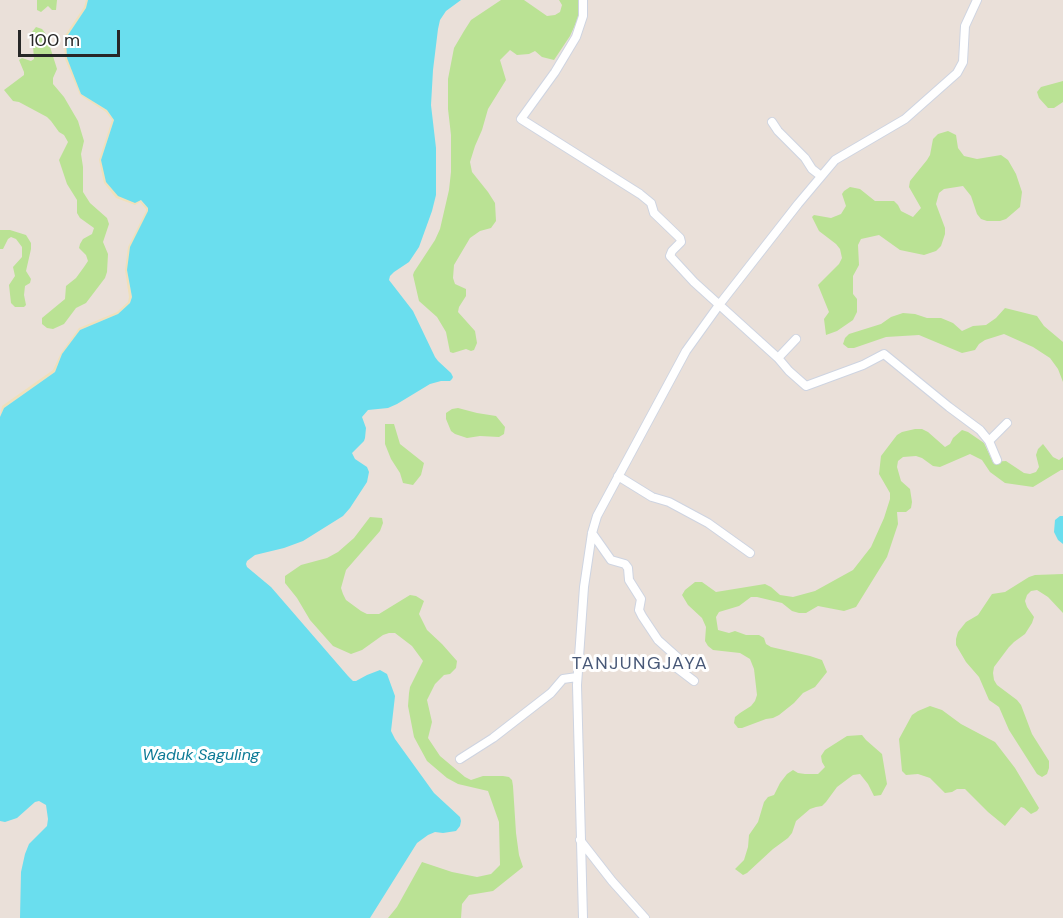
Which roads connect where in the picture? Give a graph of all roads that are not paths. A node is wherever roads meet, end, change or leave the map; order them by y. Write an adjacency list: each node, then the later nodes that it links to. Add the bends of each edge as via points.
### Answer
1 (583, 0): 5 (street, via 576,37 521,119 651,203 654,213 680,238 670,256)
2 (977, 0): 4 (street, via 965,26 963,62 957,73 905,119 836,160)
3 (772, 122): 4 (street)
4 (821, 176): 5 (street)
5 (719, 305): 7 (street); 11 (street, via 686,351)
6 (796, 339): 7 (street)
7 (778, 358): 9 (street, via 806,386 884,354)
8 (1007, 423): 9 (street)
9 (989, 441): 10 (street)
10 (997, 460)
11 (618, 476): 12 (street); 13 (street, via 708,523)
12 (592, 533): 14 (street); 15 (street, via 610,560 628,567 629,580 641,599 642,616 658,640 677,657 673,665)
13 (750, 553)
14 (578, 677): 16 (street, via 564,679 493,738); 17 (street)
15 (694, 681)
16 (460, 759)
17 (580, 840): 18 (street); 19 (street)
18 (583, 918)
19 (645, 918)

